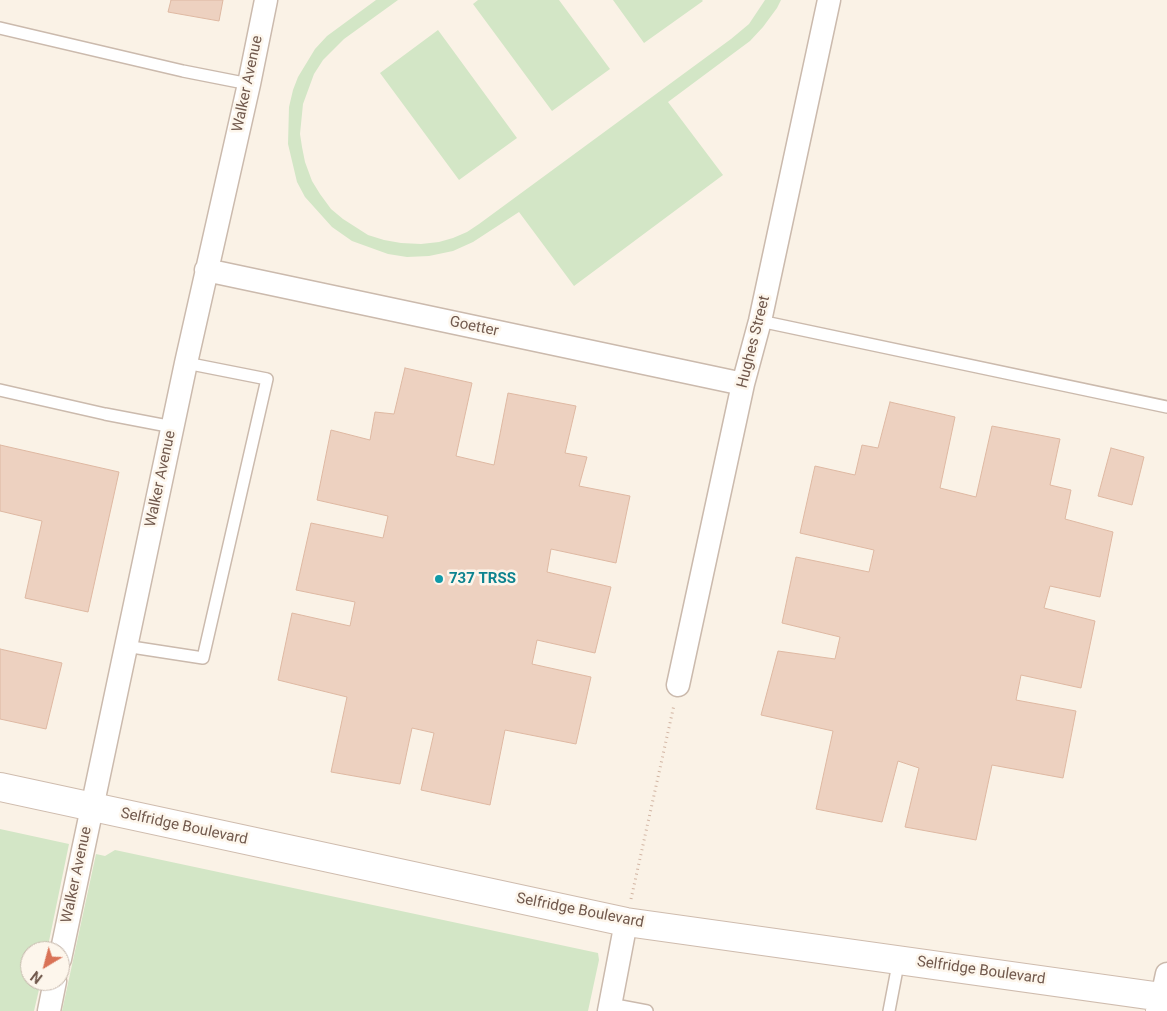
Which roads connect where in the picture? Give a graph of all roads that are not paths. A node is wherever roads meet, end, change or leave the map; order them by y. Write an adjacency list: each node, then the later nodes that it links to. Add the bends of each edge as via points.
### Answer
1 (266, 0): 4 (street, Walker Avenue)
2 (829, 0): 6 (street, Hughes Street)
3 (0, 28): 4 (lane)
4 (248, 84): 5 (street, Walker Avenue)
5 (206, 270): 7 (street, Walker Avenue); 8 (street, Goetter)
6 (760, 320): 8 (street, Hughes Street); 10 (lane)
7 (186, 363): 11 (street, Walker Avenue); 12 (lane, via 267,379 203,658)
8 (743, 384): 13 (street, Hughes Street)
9 (0, 390): 11 (lane)
10 (1167, 407)
11 (173, 427): 12 (street, Walker Avenue)
12 (125, 646): 15 (street, Walker Avenue)
13 (678, 685)
14 (0, 787): 15 (street, Selfridge Boulevard)
15 (92, 807): 16 (street, Selfridge Boulevard); 17 (street, Walker Avenue)
16 (626, 922): 18 (street, Selfridge Boulevard); 21 (street)
17 (64, 941)
18 (899, 959): 20 (street, Selfridge Boulevard); 24 (lane)
19 (54, 991): 22 (street)
20 (1164, 995)
21 (609, 1007): 23 (lane)
22 (49, 1011)
23 (647, 1011)
24 (889, 1011)

